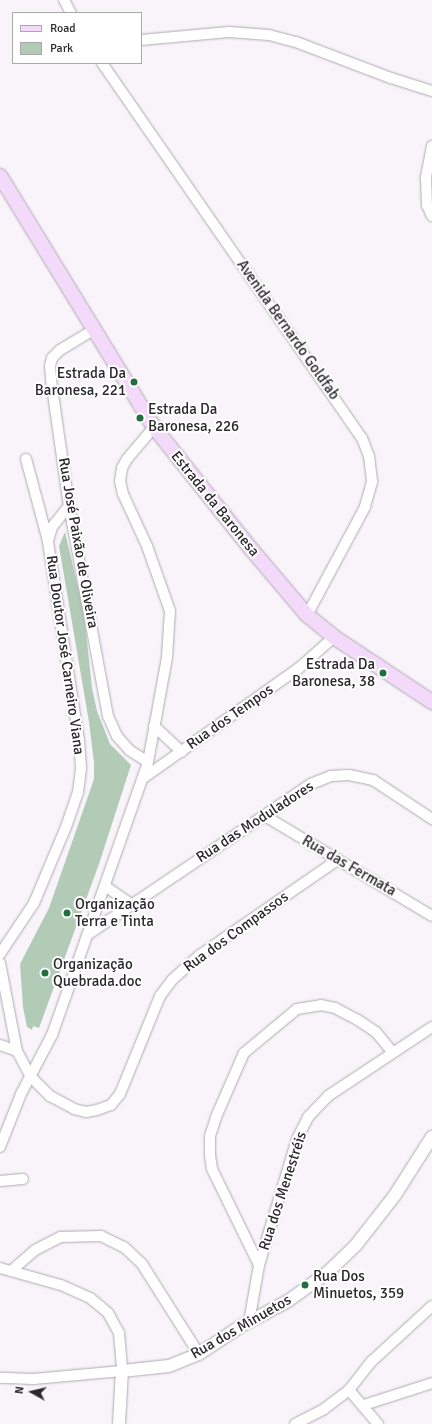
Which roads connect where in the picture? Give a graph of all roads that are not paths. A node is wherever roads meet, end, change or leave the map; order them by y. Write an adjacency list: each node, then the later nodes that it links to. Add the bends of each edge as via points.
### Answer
1 (64, 0): 2 (street)
2 (70, 12)
3 (142, 40): 5 (street, via 229,32 269,35 296,42 376,73)
4 (103, 64): 14 (street, Avenida Bernardo Goldfab, via 362,438 369,456 372,482 365,506)
5 (432, 91)
6 (432, 146): 8 (street, via 426,178 427,205)
7 (0, 176): 9 (main road, Estrada da Baronesa)
8 (432, 216)
9 (95, 330): 10 (main road, Estrada da Baronesa); 12 (street, Rua José Paixão de Oliveira, via 60,350 52,358 50,366)
10 (154, 427): 14 (main road, Estrada da Baronesa); 17 (street, via 127,459 122,468 120,481 170,611 167,657)
11 (26, 459): 13 (street, Rua Doutor José Carneiro Viana)
12 (69, 506): 13 (street, via 52,527); 19 (street, Rua José Paixão de Oliveira, via 108,716 121,741 129,750)
13 (48, 541): 28 (street, Rua Doutor José Carneiro Viana, via 79,740 81,768 75,800 34,903)
14 (307, 615): 15 (main road, Estrada da Baronesa)
15 (334, 637): 16 (main road, Estrada da Baronesa); 18 (street, Rua dos Tempos, via 299,668)
16 (432, 702)
17 (154, 726): 18 (street); 19 (street)
18 (182, 752): 20 (street, Rua dos Tempos)
19 (148, 762): 20 (street)
20 (142, 779): 24 (street)
21 (265, 816): 22 (street, Rua das Moduladores, via 311,784 331,776 349,775 373,780); 23 (street, Rua das Fermata); 25 (street, Rua das Moduladores)
22 (432, 819)
23 (337, 860): 26 (street, Rua das Fermata); 35 (street, Rua dos Compassos, via 200,955 173,979 160,996 120,1094 111,1105 86,1112 74,1108 50,1096)
24 (105, 886): 25 (street); 27 (street)
25 (132, 906): 27 (street, Rua das Moduladores)
26 (432, 916)
27 (87, 935): 35 (street, via 52,1035)
28 (0, 954)
29 (0, 963): 30 (street, Rua dos Compassos)
30 (2, 983): 33 (street, Rua dos Compassos)
31 (432, 1027): 34 (street, Rua dos Menestréis)
32 (0, 1045): 33 (street)
33 (17, 1051): 35 (street, Rua dos Compassos)
34 (392, 1052): 40 (street, Rua dos Menestréis, via 328,1096 308,1117 297,1139); 40 (street, via 376,1032 335,1008 321,1005 297,1009 244,1053 210,1136 212,1169)
35 (31, 1077): 37 (street)
36 (432, 1137): 44 (street, Rua dos Minuetos, via 395,1195 356,1244 327,1273 288,1301)
37 (0, 1147)
38 (23, 1179): 39 (street)
39 (0, 1181)
40 (259, 1265): 44 (street, Rua dos Menestréis)
41 (0, 1268): 42 (street)
42 (11, 1271): 45 (street, via 35,1250 60,1237 102,1236 124,1246 142,1264); 46 (street, via 61,1285 90,1298 108,1313 119,1333)
43 (432, 1306): 49 (street, via 372,1361)
44 (249, 1322): 45 (street, Rua dos Minuetos)
45 (199, 1354): 46 (street, Rua dos Minuetos, via 169,1366)
46 (122, 1371): 47 (street, via 33,1379); 51 (street)
47 (0, 1378)
48 (432, 1383): 50 (street)
49 (349, 1390): 50 (street); 52 (street, via 324,1409)
50 (364, 1406): 53 (street)
51 (119, 1424)
52 (294, 1424)
53 (378, 1424)

